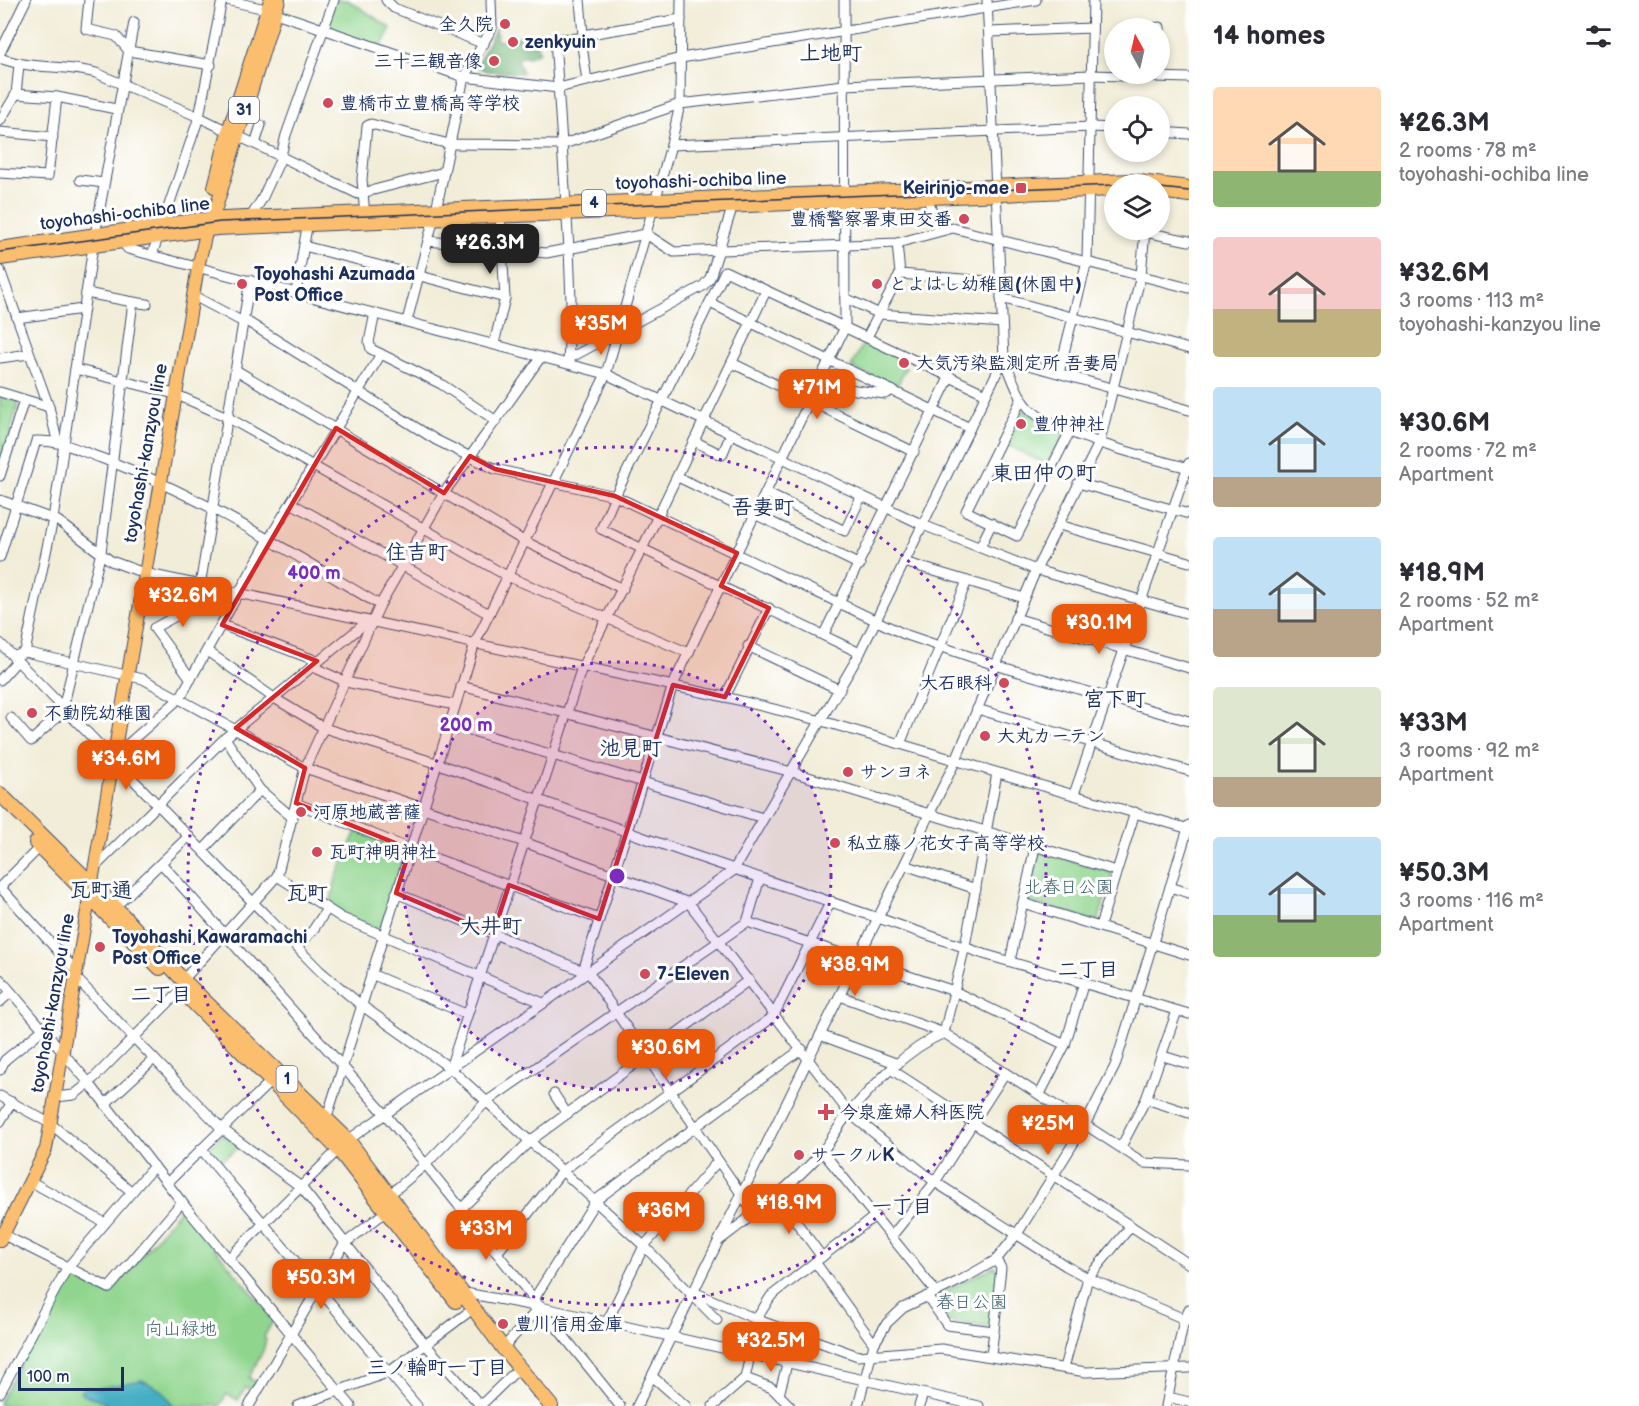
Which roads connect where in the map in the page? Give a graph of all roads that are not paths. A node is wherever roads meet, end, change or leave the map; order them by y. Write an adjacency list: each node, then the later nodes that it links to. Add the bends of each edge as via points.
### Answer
1 (26, 0): 27 (street)
2 (89, 0): 26 (street, via 86,29 116,36)
3 (222, 0): 31 (street)
4 (226, 0): 15 (street)
5 (279, 0): 15 (main road, 31)
6 (334, 0): 19 (street)
7 (386, 0): 25 (street, via 394,8)
8 (491, 0): 25 (street, via 492,28)
9 (580, 0): 22 (street)
10 (681, 0): 16 (street)
11 (844, 0): 20 (street)
12 (1036, 0): 14 (street)
13 (1093, 0): 18 (street)
14 (988, 4): 20 (street); 21 (street)
15 (271, 8): 19 (street); 53 (main road, 31)
16 (681, 19): 22 (street); 29 (street)
17 (134, 22): 26 (street)
18 (1092, 28): 21 (street); 32 (street)
19 (326, 29): 35 (street); 62 (street)
20 (845, 32): 29 (street); 40 (street)
21 (990, 32): 36 (street)
22 (582, 37): 23 (street); 38 (street)
23 (555, 39): 24 (street); 41 (street)
24 (541, 40)
25 (484, 44): 35 (street)
26 (129, 51): 31 (street); 39 (street)
27 (0, 53)
28 (0, 58): 30 (street)
29 (681, 58): 38 (street); 44 (street)
30 (19, 65): 39 (street, via 81,69); 42 (street)
31 (211, 65): 46 (street)
32 (1091, 75): 33 (street); 36 (street); 49 (street)
33 (1104, 75)
34 (1170, 76): 37 (street)
35 (464, 77): 41 (street); 59 (street)
36 (991, 78): 40 (street); 52 (street)
37 (1189, 78)
38 (587, 81): 41 (street)
39 (122, 83): 45 (street); 46 (street)
40 (844, 85): 44 (street); 57 (street)
41 (558, 88): 60 (street)
42 (16, 94): 43 (street); 47 (street)
43 (57, 98): 45 (street); 56 (street)
44 (680, 104): 60 (street); 61 (street)
45 (116, 109): 66 (street)
46 (200, 117): 53 (street); 86 (street)
47 (0, 121)
48 (261, 125): 58 (street)
49 (1091, 127): 50 (street); 52 (street); 69 (street)
50 (1104, 128)
51 (0, 132): 56 (street)
52 (993, 132): 57 (street); 72 (street)
53 (232, 133): 58 (street); 87 (main road, 31, via 209,208)
54 (1170, 133): 55 (street)
55 (1189, 134)
56 (53, 137): 63 (street, via 48,176)
57 (844, 138): 61 (street); 77 (street)
58 (255, 144): 62 (street)
59 (449, 144): 60 (street); 64 (street); 73 (street, via 367,126)
60 (561, 145): 80 (street)
61 (671, 145): 79 (street)
62 (281, 155): 73 (street, via 358,194); 83 (street)
63 (0, 172)
64 (444, 172): 73 (street); 82 (street)
65 (80, 180): 66 (street)
66 (104, 183): 92 (street)
67 (1170, 185): 70 (main road, toyohashi-ochiba line / 4)
68 (1104, 186): 69 (main road, toyohashi-ochiba line / 4)
69 (1091, 187): 71 (main road, toyohashi-ochiba line / 4); 72 (main road, toyohashi-ochiba line / 4); 107 (street)
70 (1189, 187)
71 (1104, 189)
72 (996, 191): 75 (main road, toyohashi-ochiba line / 4); 93 (street)
73 (363, 193): 84 (street)
74 (1170, 193): 76 (main road)
75 (927, 194): 77 (main road, toyohashi-ochiba line / 4); 88 (street)
76 (1189, 195)
77 (844, 198): 78 (main road, toyohashi-ochiba line / 4); 99 (street)
78 (733, 202): 79 (main road, toyohashi-ochiba line / 4); 103 (street)
79 (653, 206): 80 (main road, toyohashi-ochiba line / 4); 89 (street)
80 (565, 210): 81 (main road, toyohashi-ochiba line / 4); 102 (street)
81 (500, 213): 82 (main road, toyohashi-ochiba line / 4); 104 (street)
82 (435, 215): 84 (main road, toyohashi-ochiba line / 4); 95 (street)
83 (250, 218): 85 (main road, toyohashi-ochiba line / 4); 87 (main road, toyohashi-ochiba line / 4)
84 (365, 218): 85 (main road, toyohashi-ochiba line / 4)
85 (308, 220): 87 (main road, toyohashi-ochiba line / 4); 100 (street)
86 (162, 224): 87 (main road, toyohashi-ochiba line / 4); 90 (street); 92 (main road, toyohashi-ochiba line / 4)
87 (208, 225): 90 (main road, toyohashi-ochiba line / 4); 108 (main road, toyohashi-kanzyou line)
88 (938, 231): 93 (street, via 953,228); 98 (street)
89 (646, 234): 102 (street); 103 (street, via 674,252); 137 (street)
90 (158, 237): 96 (main road, toyohashi-ochiba line / 4); 105 (street)
91 (1170, 237): 97 (street)
92 (94, 240): 96 (main road, toyohashi-ochiba line / 4); 101 (main road, toyohashi-ochiba line / 4); 106 (main road, toyohashi-ochiba line / 4); 119 (street)
93 (998, 240): 107 (street); 114 (street)
94 (1144, 240): 111 (street)
95 (428, 241): 104 (street); 112 (street)
96 (122, 242): 105 (street, via 128,249)
97 (1189, 242)
98 (897, 243): 99 (street); 110 (street)
99 (844, 245): 103 (street); 122 (street)
100 (304, 246): 112 (street); 118 (street)
101 (0, 248)
102 (569, 249): 104 (street, via 546,253); 147 (street)
103 (719, 249): 115 (street, via 710,278)
104 (502, 250): 121 (street)
105 (152, 255): 108 (street)
106 (0, 259)
107 (1087, 261): 111 (street); 131 (street)
108 (198, 267): 113 (street); 120 (main road, toyohashi-kanzyou line)
109 (0, 270): 130 (street)
110 (900, 274): 114 (street); 129 (street)
111 (1141, 274): 116 (street); 138 (street)
112 (419, 277): 121 (street); 133 (street)
113 (250, 280): 118 (street); 132 (street)
114 (999, 282): 123 (street)
115 (702, 287): 124 (street); 137 (street)
116 (1189, 288)
117 (766, 291): 124 (street, via 725,271); 134 (street); 136 (street)
118 (296, 292): 128 (street)
119 (86, 293): 125 (street); 127 (street)
120 (192, 295): 132 (street); 161 (main road, toyohashi-kanzyou line)
121 (505, 298): 140 (street)
122 (845, 298): 129 (street); 136 (street)
123 (1000, 298): 131 (street); 135 (street)
124 (711, 301): 134 (street); 165 (street)
125 (133, 302): 126 (street); 155 (street)
126 (147, 304)
127 (83, 309): 130 (street); 150 (street)
128 (375, 313): 133 (street); 143 (street, via 369,346)
129 (880, 314): 135 (street); 139 (street)
130 (17, 318): 142 (street)
131 (1073, 318): 138 (street); 152 (street)
132 (243, 320): 151 (street); 160 (street)
133 (407, 321): 140 (street)
134 (751, 323): 148 (street); 149 (street)
135 (1002, 323): 146 (street)
136 (845, 327): 139 (street); 148 (street)
137 (619, 331): 147 (street); 153 (street)
138 (1127, 331): 141 (street); 157 (street)
139 (867, 337): 154 (street)
140 (494, 344): 144 (street)
141 (1189, 349)
142 (29, 354): 145 (street); 167 (street)
143 (381, 354): 160 (street); 171 (street, via 441,384)
144 (541, 357): 147 (street); 171 (street)
145 (0, 358)
146 (1004, 358): 152 (street); 162 (street); 163 (street)
147 (569, 360): 153 (street)
148 (831, 360): 156 (street); 158 (street)
149 (732, 363): 166 (street); 172 (street)
150 (75, 369): 155 (street); 179 (street)
151 (236, 370): 170 (street); 173 (street)
152 (1059, 373): 157 (street)
153 (606, 374): 165 (street); 189 (street)
154 (950, 376): 162 (street); 168 (street)
155 (125, 382): 161 (street); 183 (street)
156 (819, 385): 158 (street, via 885,394); 166 (street)
157 (1113, 388): 169 (street); 178 (street)
158 (892, 390): 168 (street)
159 (0, 392): 164 (street)
160 (358, 392): 173 (street); 181 (street)
161 (175, 394): 170 (street); 188 (main road, toyohashi-kanzyou line)
162 (986, 394): 174 (street)
163 (1022, 398): 175 (street, via 1032,411); 205 (street, via 966,511)
164 (24, 400): 167 (street); 186 (street)
165 (663, 401): 172 (street); 193 (street)
166 (811, 402): 180 (street); 182 (street)
167 (49, 407): 179 (street)
168 (934, 410): 174 (street); 180 (street)
169 (1189, 410)
170 (227, 417): 184 (street); 200 (street)
171 (495, 420): 181 (street)
172 (704, 421): 176 (street); 177 (street)
173 (336, 428): 184 (street); 191 (street)
174 (970, 428): 206 (street)
175 (1070, 431): 178 (street); 205 (street, via 1017,536)
176 (731, 434): 177 (street, via 722,455); 182 (street)
177 (694, 441): 187 (street)
178 (1100, 441): 185 (street); 190 (street)
179 (61, 442): 183 (street); 197 (street, via 36,441); 204 (street)
180 (914, 452): 198 (street)
181 (470, 456): 189 (street, via 495,469); 191 (street)
182 (784, 458): 192 (street); 194 (street)
183 (114, 463): 188 (street); 213 (street)
184 (313, 466): 196 (street); 208 (street)
185 (1188, 466): 199 (street)
186 (0, 476)
187 (678, 477): 201 (street); 203 (street)
188 (160, 481): 200 (street); 222 (main road, toyohashi-kanzyou line)
189 (551, 483): 193 (street); 210 (street)
190 (1078, 483): 199 (street); 207 (street)
191 (444, 493): 208 (street); 210 (street)
192 (766, 493): 194 (street, via 845,531); 201 (street)
193 (615, 496): 203 (street); 212 (street, via 601,529)
194 (861, 497): 198 (street)
195 (0, 500): 197 (street)
196 (291, 503): 209 (street); 219 (street)
197 (15, 505): 204 (street); 216 (street)
198 (887, 508): 206 (street); 220 (street)
199 (1173, 509): 202 (street); 214 (street)
200 (211, 510): 209 (street); 226 (street)
201 (755, 514): 215 (street); 220 (street)
202 (1189, 514)
203 (658, 515): 212 (street); 215 (street)
204 (53, 519): 213 (street); 250 (street)
205 (992, 524): 211 (street)
206 (923, 525): 211 (street); 217 (street)
207 (1059, 525): 214 (street); 221 (street)
208 (423, 528): 219 (street); 223 (street)
209 (269, 539): 228 (street); 232 (street)
210 (524, 541): 223 (street); 227 (street)
211 (980, 547): 221 (street)
212 (642, 549): 225 (street); 227 (street)
213 (101, 552): 222 (street, via 111,561); 254 (street)
214 (1158, 552): 218 (street); 230 (street)
215 (736, 553): 225 (street); 231 (street)
216 (0, 557)
217 (904, 562): 224 (street); 238 (street)
218 (1189, 562)
219 (402, 565): 232 (street); 234 (street)
220 (860, 565): 231 (street)
221 (1036, 570): 229 (street); 230 (street)
222 (144, 573): 226 (street); 241 (main road, toyohashi-kanzyou line)
223 (507, 576): 234 (street); 237 (street)
224 (967, 581): 229 (street); 247 (street)
225 (721, 586): 233 (street); 251 (street)
226 (205, 587): 228 (street); 242 (street, via 207,600)
227 (623, 589): 237 (street)
228 (239, 594): 239 (street); 240 (street)
229 (1024, 598): 236 (street)
230 (1141, 600): 235 (street); 248 (street)
231 (840, 602): 238 (street); 243 (street)
232 (380, 605): 239 (street)
233 (769, 608): 243 (street); 246 (street)
234 (489, 614): 245 (street)
235 (1189, 614)
236 (1015, 618): 248 (street); 256 (street)
237 (607, 619): 251 (street); 257 (street)
238 (876, 620): 247 (street); 252 (street)
239 (370, 622): 245 (street); 255 (street); 262 (street)
240 (222, 625): 249 (street); 255 (street)
241 (135, 628): 242 (street); 259 (main road, toyohashi-kanzyou line)
242 (154, 628): 260 (street)
243 (824, 634): 252 (street)
244 (0, 643): 253 (street)
245 (475, 643): 257 (street); 263 (street)
246 (748, 646): 265 (street); 266 (street)
247 (940, 647): 256 (street); 283 (street)
248 (1124, 649): 258 (street); 267 (street)
249 (207, 651): 260 (street); 269 (street)
250 (25, 652): 253 (street); 254 (street)
251 (689, 653): 264 (street)
252 (860, 653): 265 (street)
253 (15, 659): 261 (street); 271 (street)
254 (74, 663): 259 (street); 271 (street)
255 (314, 663): 262 (street); 269 (street)
256 (995, 665): 267 (street); 272 (street)
257 (582, 667): 264 (street); 273 (street)
258 (1189, 668)
259 (127, 674): 268 (street); 285 (main road, toyohashi-kanzyou line)
260 (191, 679): 268 (street)
261 (0, 680)
262 (346, 682): 270 (street); 278 (street)
263 (461, 686): 270 (street); 273 (street)
264 (674, 686): 266 (street); 280 (street)
265 (840, 690): 275 (street)
266 (725, 697): 275 (street)
267 (1107, 697): 276 (street); 282 (street)
268 (180, 698): 279 (street); 285 (street)
269 (274, 698): 278 (street); 279 (street)
270 (454, 705): 277 (street)
271 (64, 709): 274 (street, via 31,741); 285 (street)
272 (977, 709): 282 (street); 286 (street)
273 (567, 713): 280 (street); 284 (street)
274 (11, 718)
275 (822, 721): 283 (street); 290 (street)
276 (1189, 721)
277 (449, 724): 284 (street); 287 (street)
278 (324, 728): 287 (street); 288 (street)
279 (236, 729): 281 (street); 288 (street)
280 (657, 737): 290 (street); 292 (street)
281 (225, 738): 293 (street); 299 (street)
282 (1092, 743): 289 (street); 295 (street)
283 (900, 744): 286 (street)
284 (552, 756): 292 (street); 296 (street)
285 (112, 758): 299 (street); 316 (main road, toyohashi-kanzyou line)
286 (955, 762): 291 (street); 302 (street)
287 (436, 763): 296 (street); 300 (street)
288 (305, 768): 297 (street); 300 (street)
289 (1189, 771)
290 (792, 772): 302 (street); 304 (street)
291 (997, 772): 295 (street); 307 (street)
292 (643, 783): 304 (street); 306 (street)
293 (260, 790): 303 (street); 313 (street)
294 (0, 794): 326 (highway, 1)
295 (1074, 794): 301 (street)
296 (538, 799): 306 (street); 309 (street)
297 (296, 803): 303 (street); 312 (street)
298 (0, 806): 310 (highway, 1)
299 (159, 806): 308 (street); 316 (street)
300 (423, 807): 309 (street); 312 (street)
301 (1134, 812): 305 (street); 318 (street)
302 (929, 815): 307 (street); 315 (street)
303 (293, 818): 319 (street)
304 (763, 818): 317 (street)
305 (1189, 827): 324 (street)
306 (628, 831): 317 (street); 320 (street)
307 (986, 832): 311 (street); 325 (street)
308 (189, 836): 313 (street); 314 (street)
309 (524, 842): 320 (street); 322 (street)
310 (40, 847): 323 (street); 326 (highway, 1)
311 (1035, 847): 318 (street); 332 (street)
312 (410, 849): 322 (street); 327 (street)
313 (203, 850): 330 (street)
314 (161, 863): 333 (street); 339 (street)
315 (904, 865): 325 (street); 335 (street)
316 (95, 867): 326 (main road, toyohashi-kanzyou line)
317 (735, 868): 321 (street); 331 (street)
318 (1116, 871): 338 (street)
319 (277, 876): 330 (street); 334 (street)
320 (614, 876): 331 (street); 336 (street)
321 (760, 878): 329 (street); 337 (street)
322 (509, 885): 336 (street); 340 (street)
323 (0, 887): 352 (street)
324 (1170, 887): 328 (street); 343 (street)
325 (976, 889): 345 (street)
326 (91, 891): 333 (highway, 1); 352 (main road, toyohashi-kanzyou line); 357 (highway, 1)
327 (396, 893): 340 (street); 341 (street)
328 (1189, 893)
329 (831, 901): 335 (street); 344 (street)
330 (254, 902): 339 (street); 346 (street)
331 (689, 903): 342 (street); 350 (street)
332 (1023, 903): 338 (street); 349 (street)
333 (115, 907): 357 (highway, 1)
334 (327, 909): 341 (street); 346 (street)
335 (879, 918): 345 (street); 348 (street)
336 (599, 919): 350 (street)
337 (747, 922): 342 (street); 344 (street)
338 (1100, 926): 343 (street)
339 (225, 933): 357 (street); 382 (street)
340 (493, 934): 350 (street); 353 (street)
341 (383, 936): 351 (street); 353 (street)
342 (719, 942): 355 (street); 367 (street)
343 (1152, 943): 347 (street); 361 (street)
344 (811, 944): 348 (street); 368 (street)
345 (965, 946): 349 (street); 358 (street)
346 (297, 947): 364 (street)
347 (1189, 955)
348 (858, 958): 358 (street); 360 (street)
349 (1010, 961): 356 (street)
350 (586, 972): 363 (street); 367 (street)
351 (371, 974): 364 (street); 366 (street)
352 (76, 975): 373 (street); 376 (main road, toyohashi-kanzyou line)
353 (479, 975): 363 (street); 366 (street)
354 (0, 980): 359 (street)
355 (749, 980): 368 (street); 378 (street)
356 (1084, 982): 361 (street); 374 (street)
357 (182, 985): 373 (street); 387 (highway, 1); 402 (highway, 1)
358 (954, 991): 371 (street); 374 (street)
359 (11, 992): 362 (street); 370 (street)
360 (840, 996): 371 (street); 372 (street)
361 (1136, 998): 365 (street); 405 (street, via 1115,1065)
362 (0, 1002)
363 (543, 1002): 384 (street)
364 (361, 1005): 382 (street); 384 (street)
365 (1177, 1011): 369 (street); 377 (street)
366 (466, 1014): 384 (street)
367 (616, 1014): 378 (street); 396 (street)
368 (775, 1014): 375 (street); 390 (street)
369 (1189, 1014)
370 (42, 1030): 376 (street); 385 (street, via 5,1060)
371 (944, 1033): 383 (street, via 927,1041); 386 (street)
372 (820, 1035): 379 (street); 383 (street)
373 (133, 1038): 380 (street); 388 (street)
374 (1065, 1045): 391 (street)
375 (802, 1049): 379 (street); 407 (street)
376 (63, 1053): 388 (street); 393 (main road, toyohashi-kanzyou line)
377 (1163, 1056): 381 (street); 394 (street)
378 (646, 1057): 390 (street); 401 (street)
379 (809, 1058): 398 (street); 425 (street)
380 (154, 1059): 397 (street); 408 (street)
381 (1189, 1064)
382 (342, 1067): 400 (street); 402 (street)
383 (895, 1067): 398 (street); 404 (street)
384 (450, 1068): 396 (street); 400 (street)
385 (0, 1070)
386 (1005, 1073): 391 (street); 404 (street)
387 (270, 1082): 408 (street); 410 (highway, 1)
388 (88, 1083): 393 (street, via 74,1095); 397 (street)
389 (554, 1094): 401 (street)
390 (671, 1094): 407 (street); 418 (street)
391 (1040, 1094): 405 (street)
392 (0, 1096): 395 (street)
393 (56, 1097): 406 (main road, toyohashi-kanzyou line)
394 (1146, 1099): 399 (street); 411 (street)
395 (12, 1102): 403 (street); 406 (street)
396 (486, 1102): 409 (street); 415 (street)
397 (105, 1104): 417 (street)
398 (849, 1113): 413 (street); 421 (street)
399 (1189, 1113)
400 (386, 1114): 410 (street); 415 (street)
401 (567, 1114): 409 (street)
402 (327, 1117): 410 (highway, 1)
403 (0, 1122)
404 (973, 1122): 419 (street); 421 (street)
405 (1086, 1123): 411 (street); 419 (street)
406 (51, 1124): 420 (main road, toyohashi-kanzyou line, via 46,1149); 424 (street)
407 (694, 1128): 414 (street); 428 (street)
408 (222, 1129): 412 (street); 423 (street)
409 (530, 1141): 418 (street); 430 (street)
410 (343, 1145): 423 (street); 426 (highway, 1); 431 (highway, 1)
411 (1121, 1147): 416 (street, via 1144,1163)
412 (201, 1149): 422 (street); 435 (street)
413 (822, 1151): 427 (street); 433 (street)
414 (718, 1161): 425 (street); 442 (street)
415 (426, 1164): 426 (street); 430 (street)
416 (1189, 1165)
417 (154, 1166): 422 (street); 424 (street)
418 (562, 1171): 428 (street); 443 (street)
419 (1053, 1176): 436 (street); 437 (street)
420 (30, 1180): 434 (street); 438 (main road, toyohashi-kanzyou line)
421 (935, 1182): 437 (street); 439 (street)
422 (167, 1183): 429 (street)
423 (300, 1187): 435 (street); 441 (street)
424 (132, 1192): 434 (street)
425 (741, 1194): 432 (street); 440 (street)
426 (389, 1195): 452 (highway, 1)
427 (778, 1197): 432 (street); 445 (street)
428 (596, 1200): 442 (street); 454 (street)
429 (182, 1202): 444 (street); 448 (street, via 109,1288)
430 (462, 1208): 443 (street)
431 (388, 1210): 441 (street); 452 (highway, 1)
432 (755, 1214): 440 (street)
433 (875, 1216): 439 (street); 445 (street)
434 (105, 1223): 448 (street)
435 (264, 1224): 444 (street); 450 (street)
436 (1131, 1226): 447 (street); 449 (street)
437 (1017, 1234): 446 (street); 449 (street)
438 (1, 1236): 448 (street)
439 (891, 1237): 453 (street)
440 (719, 1240): 451 (street)
441 (344, 1244): 450 (street); 464 (street)
442 (645, 1246): 451 (street); 460 (street)
443 (496, 1253): 454 (street)
444 (229, 1258): 462 (street)
445 (818, 1259): 458 (street, via 771,1296); 465 (street)
446 (996, 1260): 453 (street); 461 (street, via 1001,1268)
447 (1189, 1264)
448 (68, 1268): 478 (street)
449 (1088, 1278): 459 (street); 472 (street)
450 (318, 1287): 462 (street); 476 (street)
451 (693, 1292): 457 (street); 458 (street); 463 (street)
452 (456, 1293): 454 (street); 456 (highway, 1); 466 (highway, 1)
453 (932, 1294): 461 (street, via 947,1325); 465 (street, via 894,1315)
454 (537, 1303): 460 (street); 466 (street); 494 (street)
455 (1189, 1309): 459 (street)
456 (466, 1314): 464 (street); 475 (highway, 1)
457 (717, 1320)
458 (758, 1320): 467 (street, via 843,1352); 469 (street)
459 (1186, 1320): 474 (street)
460 (607, 1322): 463 (street)
461 (994, 1331): 468 (street)
462 (292, 1334): 481 (street); 487 (street)
463 (671, 1337): 469 (street); 477 (street)
464 (425, 1344): 476 (street); 491 (street)
465 (874, 1344): 467 (street)
466 (503, 1348): 475 (highway, 1)
467 (871, 1355): 468 (street, via 941,1349); 480 (street)
468 (991, 1355): 472 (street)
469 (751, 1356): 470 (street); 479 (street)
470 (787, 1364): 480 (street); 484 (street)
471 (0, 1367): 478 (street)
472 (1064, 1368): 474 (street, via 1099,1373)
473 (1189, 1368): 474 (street)
474 (1173, 1369): 485 (street)
475 (516, 1371): 491 (street); 492 (highway, 1); 493 (highway, 1)
476 (389, 1372): 481 (street); 490 (street)
477 (652, 1376): 495 (street); 496 (street)
478 (6, 1378): 482 (street)
479 (745, 1378): 484 (street, via 772,1388); 497 (street)
480 (865, 1381): 483 (street); 499 (street)
481 (339, 1391): 488 (street); 489 (street)
482 (0, 1393)
483 (923, 1394): 500 (street); 501 (street)
484 (779, 1395): 498 (street)
485 (1167, 1402): 486 (street)
486 (1189, 1402)
487 (249, 1406)
488 (298, 1406)
489 (351, 1406)
490 (417, 1406)
491 (481, 1406)
492 (540, 1406)
493 (551, 1406)
494 (620, 1406)
495 (637, 1406)
496 (686, 1406)
497 (713, 1406)
498 (790, 1406)
499 (858, 1406)
500 (919, 1406)
501 (979, 1406)

